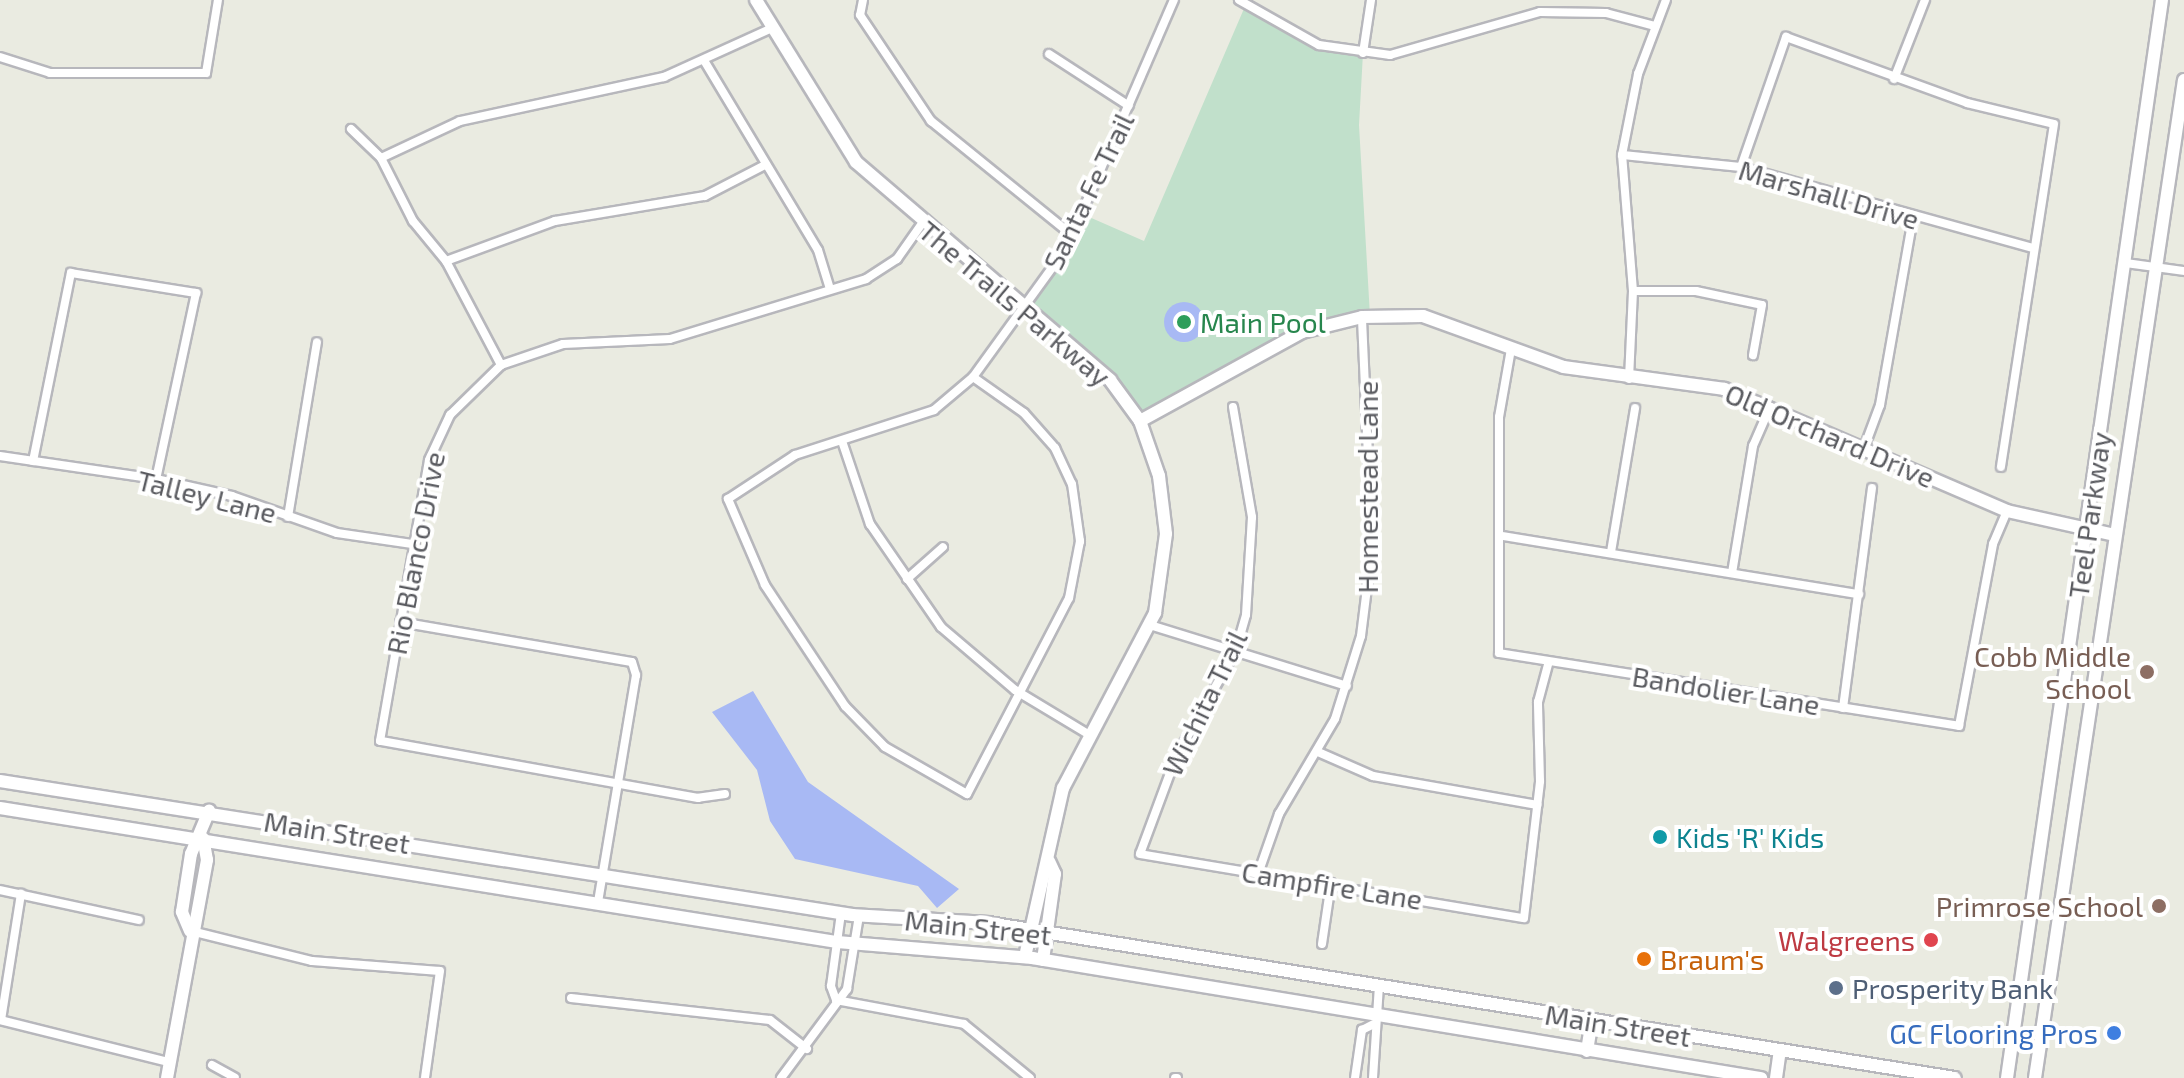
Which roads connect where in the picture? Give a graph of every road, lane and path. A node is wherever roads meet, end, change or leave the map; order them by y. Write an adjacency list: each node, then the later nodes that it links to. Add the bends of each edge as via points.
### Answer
1 (218, 0): 14 (street, via 206,73 50,73)
2 (756, 0): 11 (main road, The Trails Parkway)
3 (1174, 0): 18 (street, Santa Fe Trail)
4 (1239, 0): 12 (street, via 1319,45)
5 (1371, 0): 12 (street)
6 (1666, 0): 10 (street)
7 (1925, 0): 16 (street)
8 (2162, 0): 29 (main road, Teel Parkway)
9 (862, 2): 26 (street, via 931,121)
10 (1655, 26): 12 (street, via 1606,13 1540,12 1436,46); 20 (street)
11 (774, 27): 15 (street); 25 (main road, The Trails Parkway, via 856,162)
12 (1363, 53)
13 (1049, 54): 18 (street)
14 (0, 57)
15 (705, 62): 21 (street, via 622,89 460,121); 22 (street)
16 (1894, 79): 23 (street, via 1786,37 1758,98); 27 (street, via 2054,124)
17 (2184, 80): 30 (main road, Teel Parkway)
18 (1129, 106): 26 (street, Santa Fe Trail)
19 (351, 129): 21 (street)
20 (1622, 155): 23 (street, Marshall Drive); 33 (street)
21 (381, 158): 28 (street, via 413,221)
22 (765, 165): 28 (street, via 705,196 555,221); 32 (street, via 818,250)
23 (1741, 167): 24 (street, Marshall Drive)
24 (1913, 218): 27 (street, Marshall Drive); 47 (street, via 1880,405)
25 (921, 225): 32 (street, Rio Blanco Drive, via 888,266); 34 (main road, The Trails Parkway)
26 (1072, 235): 34 (street, Santa Fe Trail)
27 (2033, 248): 50 (street)
28 (446, 261): 39 (street)
29 (2126, 263): 30 (street); 55 (main road, Teel Parkway)
30 (2157, 268): 31 (street); 56 (main road, Teel Parkway)
31 (2184, 271)
32 (830, 289): 39 (street, Rio Blanco Drive, via 670,339 563,344)
33 (1633, 291): 38 (street, via 1696,291 1762,305); 41 (street)
34 (1025, 310): 40 (street, Santa Fe Trail); 45 (main road, The Trails Parkway, via 1098,368)
35 (1362, 317): 37 (main road, Old Orchard Drive, via 1423,316); 45 (main road, Old Orchard Drive, via 1277,342); 68 (street, Homestead Lane, via 1372,548 1361,636)
36 (317, 342): 54 (street)
37 (1511, 349): 41 (main road, Old Orchard Drive); 57 (street, via 1499,417)
38 (1753, 355)
39 (501, 365): 58 (street, Rio Blanco Drive, via 441,428)
40 (973, 377): 46 (street, Santa Fe Trail, via 934,410); 69 (street, via 1045,434 1078,505 1079,562 1069,598)
41 (1628, 380): 42 (main road, Old Orchard Drive, via 1724,389)
42 (1770, 406): 47 (main road, Old Orchard Drive); 61 (street, via 1753,446)
43 (1233, 407): 66 (street, Wichita Trail, via 1253,537)
44 (1635, 408): 60 (street)
45 (1140, 421): 65 (main road, The Trails Parkway, via 1159,476 1166,534)
46 (842, 441): 62 (street, via 870,524); 69 (street, Santa Fe Trail, via 795,455 728,499 765,585 845,706 885,747 967,794)
47 (1864, 448): 53 (main road, Old Orchard Drive)
48 (0, 456): 49 (street, Talley Lane)
49 (33, 461): 51 (street, Talley Lane); 51 (street, via 71,273 196,293)
50 (2001, 467)
51 (156, 479): 54 (street, Talley Lane)
52 (1872, 488): 63 (street)
53 (2007, 511): 55 (main road, Old Orchard Drive); 70 (street, Bandolier Lane, via 1993,544 1959,726)
54 (288, 517): 58 (street, Talley Lane, via 337,533)
55 (2087, 529): 56 (main road, Old Orchard Drive); 72 (main road, Teel Parkway)
56 (2115, 535): 73 (main road, Teel Parkway)
57 (1503, 536): 60 (street); 67 (street, Bandolier Lane, via 1494,650)
58 (412, 544): 64 (street, Rio Blanco Drive)
59 (943, 547): 62 (street)
60 (1611, 552): 61 (street)
61 (1732, 573): 63 (street)
62 (907, 579): 69 (street, via 941,627)
63 (1859, 594): 70 (street)
64 (400, 622): 76 (street, via 632,662 636,675); 76 (street, Rio Blanco Drive, via 380,741)
65 (1150, 625): 66 (street); 71 (main road, The Trails Parkway)
66 (1236, 650): 68 (street); 82 (street, Wichita Trail, via 1176,757)
67 (1548, 664): 70 (street, Bandolier Lane); 78 (street, via 1538,702)
68 (1347, 686): 74 (street, Homestead Lane)
69 (1015, 690): 71 (street)
70 (1843, 708)
71 (1088, 734): 83 (main road, The Trails Parkway, via 1063,788)
72 (2058, 737): 73 (main road); 122 (main road, Teel Parkway)
73 (2084, 742): 123 (main road, Teel Parkway)
74 (1318, 752): 78 (street, via 1373,776); 85 (street, Homestead Lane, via 1279,814)
75 (0, 781): 80 (main road, Main Street)
76 (615, 781): 77 (street, via 698,798); 84 (street)
77 (725, 794)
78 (1537, 805): 86 (street, Campfire Lane, via 1524,918)
79 (0, 808): 81 (main road, Main Street)
80 (209, 811): 81 (main road); 84 (main road, Main Street)
81 (203, 838): 89 (main road, Main Street); 94 (main road, via 191,854 182,912)
82 (1140, 854): 85 (street, Campfire Lane)
83 (1049, 861): 93 (main road, The Trails Parkway, via 1039,872); 95 (main road, The Trails Parkway, via 1055,874)
84 (602, 873): 89 (street); 90 (main road, Main Street)
85 (1258, 874): 86 (street, Campfire Lane)
86 (1331, 883): 98 (street)
87 (0, 890): 88 (street)
88 (21, 894): 92 (street); 105 (street)
89 (598, 903): 96 (main road, Main Street)
90 (841, 913): 91 (main road, Main Street); 96 (street)
91 (859, 916): 93 (main road, Main Street); 97 (street)
92 (139, 920)
93 (1029, 929): 95 (main road, Main Street); 99 (main road, The Trails Parkway)
94 (190, 931): 110 (main road); 114 (street, via 312,961 440,971)
95 (1047, 933): 100 (main road, The Trails Parkway); 101 (main road, Main Street)
96 (837, 942): 97 (main road, Main Street); 103 (street, via 831,986)
97 (855, 944): 99 (main road, Main Street); 103 (street, via 847,989)
98 (1322, 944)
99 (1025, 957): 100 (main road, Main Street)
100 (1043, 960): 104 (main road, Main Street)
101 (1379, 985): 104 (street); 106 (main road, Main Street)
102 (571, 998): 107 (street, via 770,1020)
103 (836, 1000): 107 (street); 116 (street, via 964,1024)
104 (1374, 1019): 109 (main road, Main Street); 117 (street, via 1362,1030); 118 (street, via 1381,1034)
105 (1, 1020): 110 (street)
106 (1592, 1021): 108 (main road, Main Street); 109 (main road)
107 (807, 1049): 115 (street)
108 (1780, 1050): 120 (main road); 121 (main road, Main Street)
109 (1587, 1051): 119 (main road, Main Street)
110 (169, 1062): 112 (main road)
111 (212, 1065): 113 (street)
112 (167, 1078)
113 (235, 1078)
114 (425, 1078)
115 (781, 1078)
116 (1030, 1078)
117 (1355, 1078)
118 (1373, 1078)
119 (1761, 1078)
120 (1776, 1078)
121 (1955, 1078)
122 (2007, 1078)
123 (2035, 1078)

